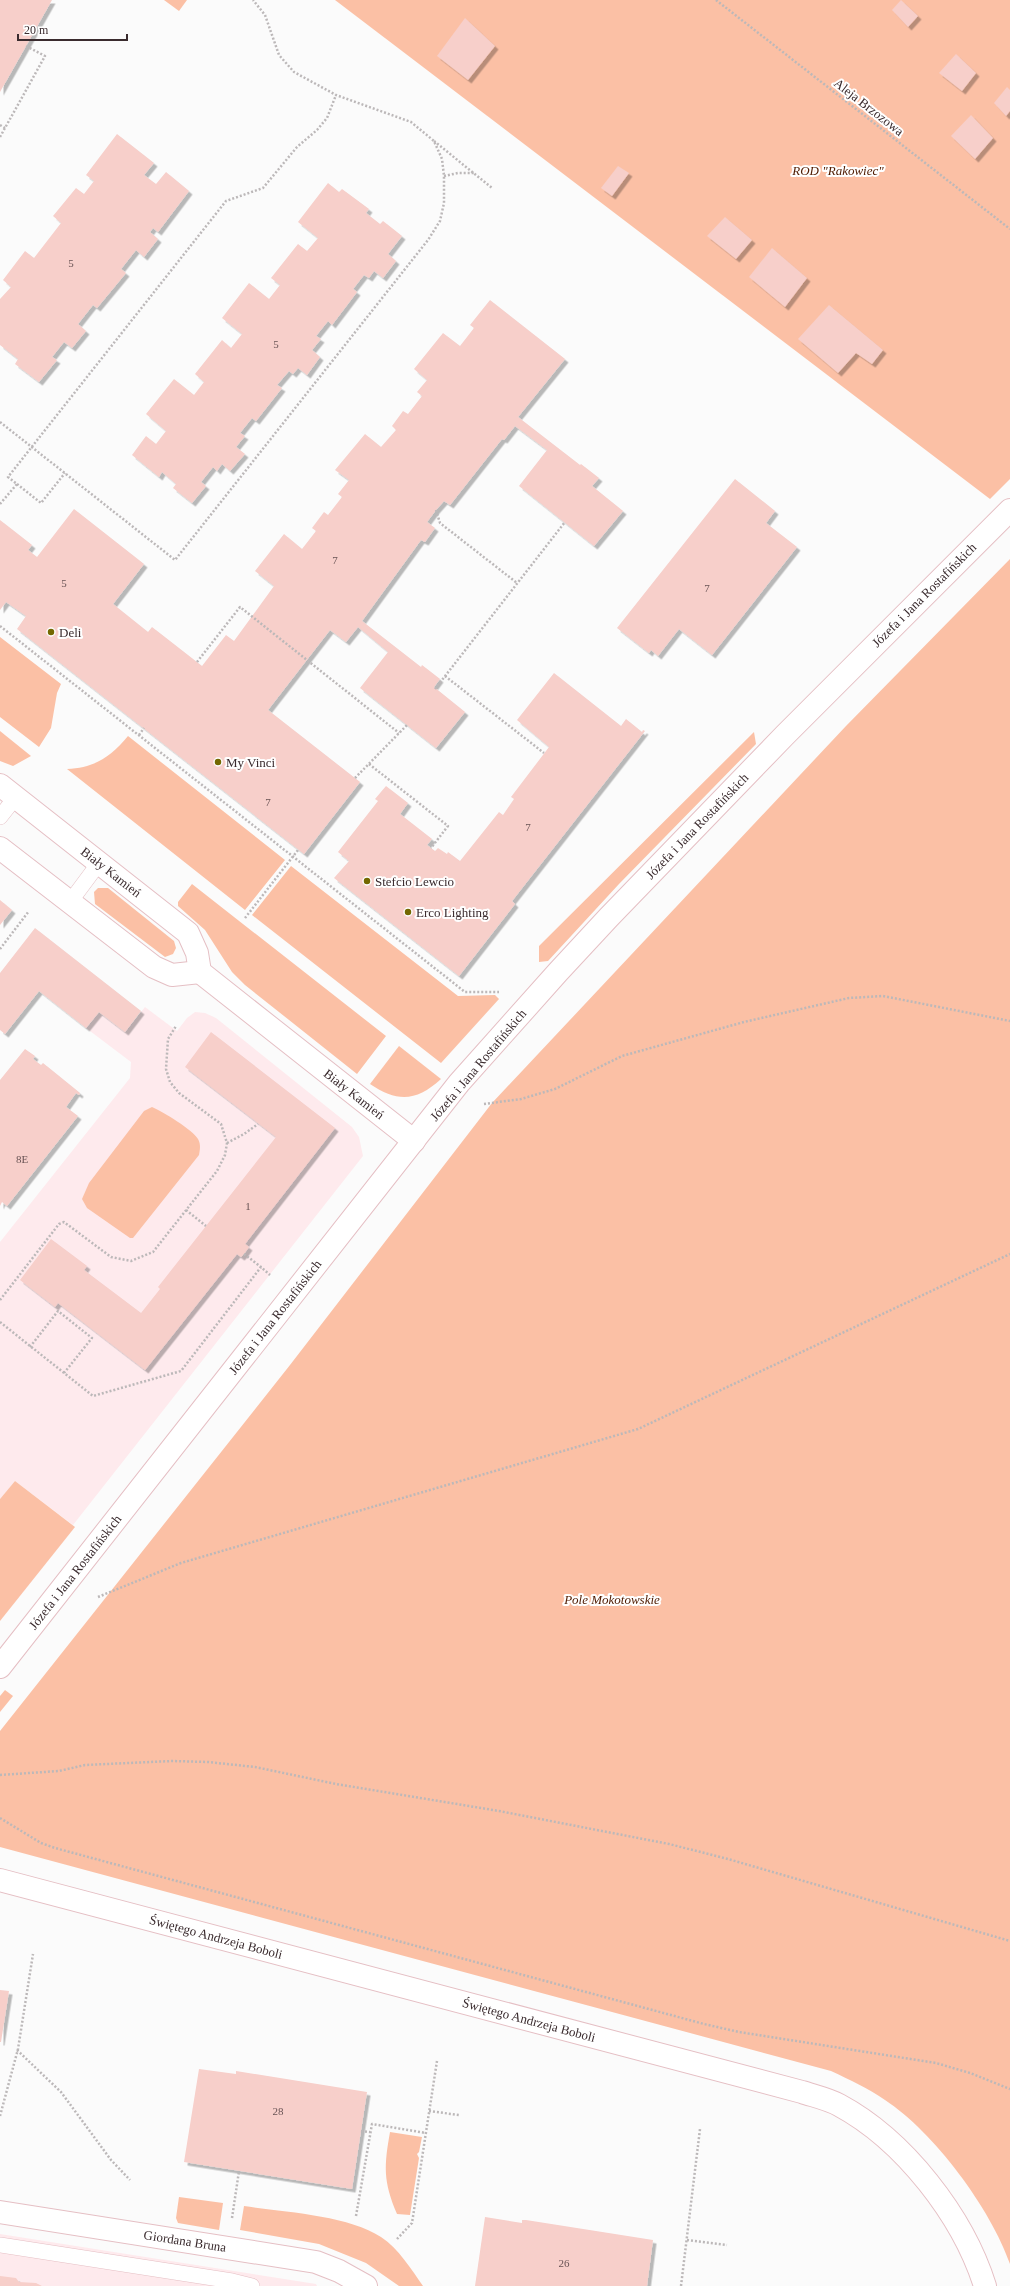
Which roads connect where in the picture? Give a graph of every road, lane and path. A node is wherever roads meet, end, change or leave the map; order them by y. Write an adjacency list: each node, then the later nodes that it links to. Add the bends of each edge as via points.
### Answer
1 (253, 0): 4 (path, via 265,15 279,55 294,72)
2 (716, 0): 12 (path, Aleja Brzozowa)
3 (26, 46): 6 (path, via 45,56)
4 (336, 95): 8 (path, via 411,122); 14 (path, via 327,118 297,147 263,188 226,201)
5 (0, 125): 6 (path)
6 (5, 128): 7 (path)
7 (0, 137)
8 (434, 141): 9 (path); 10 (path, via 442,160)
9 (474, 173): 10 (path); 11 (path)
10 (444, 176): 15 (path, via 444,203 440,221 428,240 175,560)
11 (492, 188)
12 (1010, 229)
13 (0, 422): 14 (path)
14 (32, 447): 15 (path); 16 (path, via 8,477)
15 (65, 473): 16 (path, via 41,503)
16 (17, 484): 17 (path)
17 (0, 504)
18 (436, 510): 21 (path, via 440,523)
19 (1010, 510): 50 (street, Józefa i Jana Rostafińskich, via 790,730 604,923 460,1083)
20 (564, 522): 21 (path)
21 (517, 583): 24 (path)
22 (0, 626): 29 (path)
23 (196, 662): 28 (path, via 240,607)
24 (446, 676): 25 (path); 30 (path)
25 (435, 689)
26 (407, 725): 28 (path)
27 (144, 728): 29 (path)
28 (400, 733): 31 (path)
29 (139, 735): 38 (path)
30 (544, 753)
31 (369, 764): 32 (path); 36 (path, via 448,826)
32 (354, 778)
33 (8, 792): 34 (lane); 39 (street, Biały Kamień)
34 (0, 817)
35 (0, 848): 40 (street)
36 (431, 848)
37 (298, 850): 38 (path)
38 (293, 857): 42 (path); 45 (path, via 465,992 498,991)
39 (99, 863): 40 (lane); 44 (street, Biały Kamień, via 188,933 197,953)
40 (70, 902): 44 (street, via 154,967 172,975)
41 (29, 911): 43 (path)
42 (245, 918)
43 (0, 949)
44 (200, 972): 50 (street, Biały Kamień)
45 (502, 995)
46 (1010, 1021): 48 (path, via 883,996 849,998 744,1022 622,1056 555,1089 521,1099)
47 (176, 1026): 51 (path, via 168,1039 166,1069 170,1082 179,1093 221,1124)
48 (484, 1104)
49 (258, 1124): 51 (path)
50 (414, 1141): 63 (street, Józefa i Jana Rostafińskich)
51 (227, 1144): 52 (path, via 217,1171)
52 (186, 1210): 53 (path); 58 (path, via 152,1252 131,1260 111,1257 64,1222)
53 (206, 1226)
54 (244, 1254): 56 (path)
55 (1010, 1254): 62 (path, via 638,1429 181,1563)
56 (261, 1267): 57 (path); 61 (path, via 181,1371 93,1396)
57 (270, 1275)
58 (0, 1300)
59 (0, 1322): 60 (path)
60 (30, 1347): 61 (path); 61 (path, via 58,1311 92,1338)
61 (64, 1373)
62 (98, 1597)
63 (0, 1667)
64 (0, 1775): 67 (path, via 85,1765 172,1761 254,1767 669,1844)
65 (0, 1818): 71 (path, via 41,1843 55,1848 704,2024 739,2032 940,2064)
66 (0, 1880): 88 (street, Świętego Andrzeja Boboli, via 802,2092 839,2105 902,2154 928,2183 952,2214)
67 (1010, 1941)
68 (33, 1954): 69 (path)
69 (17, 2050): 74 (path); 80 (path, via 61,2092 111,2160)
70 (437, 2060): 72 (path)
71 (1010, 2089)
72 (429, 2111): 73 (path); 78 (path)
73 (459, 2115)
74 (0, 2116)
75 (700, 2129): 84 (path)
76 (361, 2131): 77 (path)
77 (370, 2132): 78 (path, via 372,2124); 82 (path)
78 (426, 2133): 83 (path, via 412,2223)
79 (239, 2171): 87 (path)
80 (130, 2180)
81 (0, 2212): 87 (street, Giordana Bruna)
82 (356, 2216)
83 (397, 2239)
84 (687, 2240): 86 (path); 91 (path)
85 (0, 2245): 89 (lane)
86 (727, 2245)
87 (227, 2248): 90 (street, Giordana Bruna, via 316,2262)
88 (984, 2280)
89 (252, 2286)
90 (366, 2286)
91 (681, 2286)

